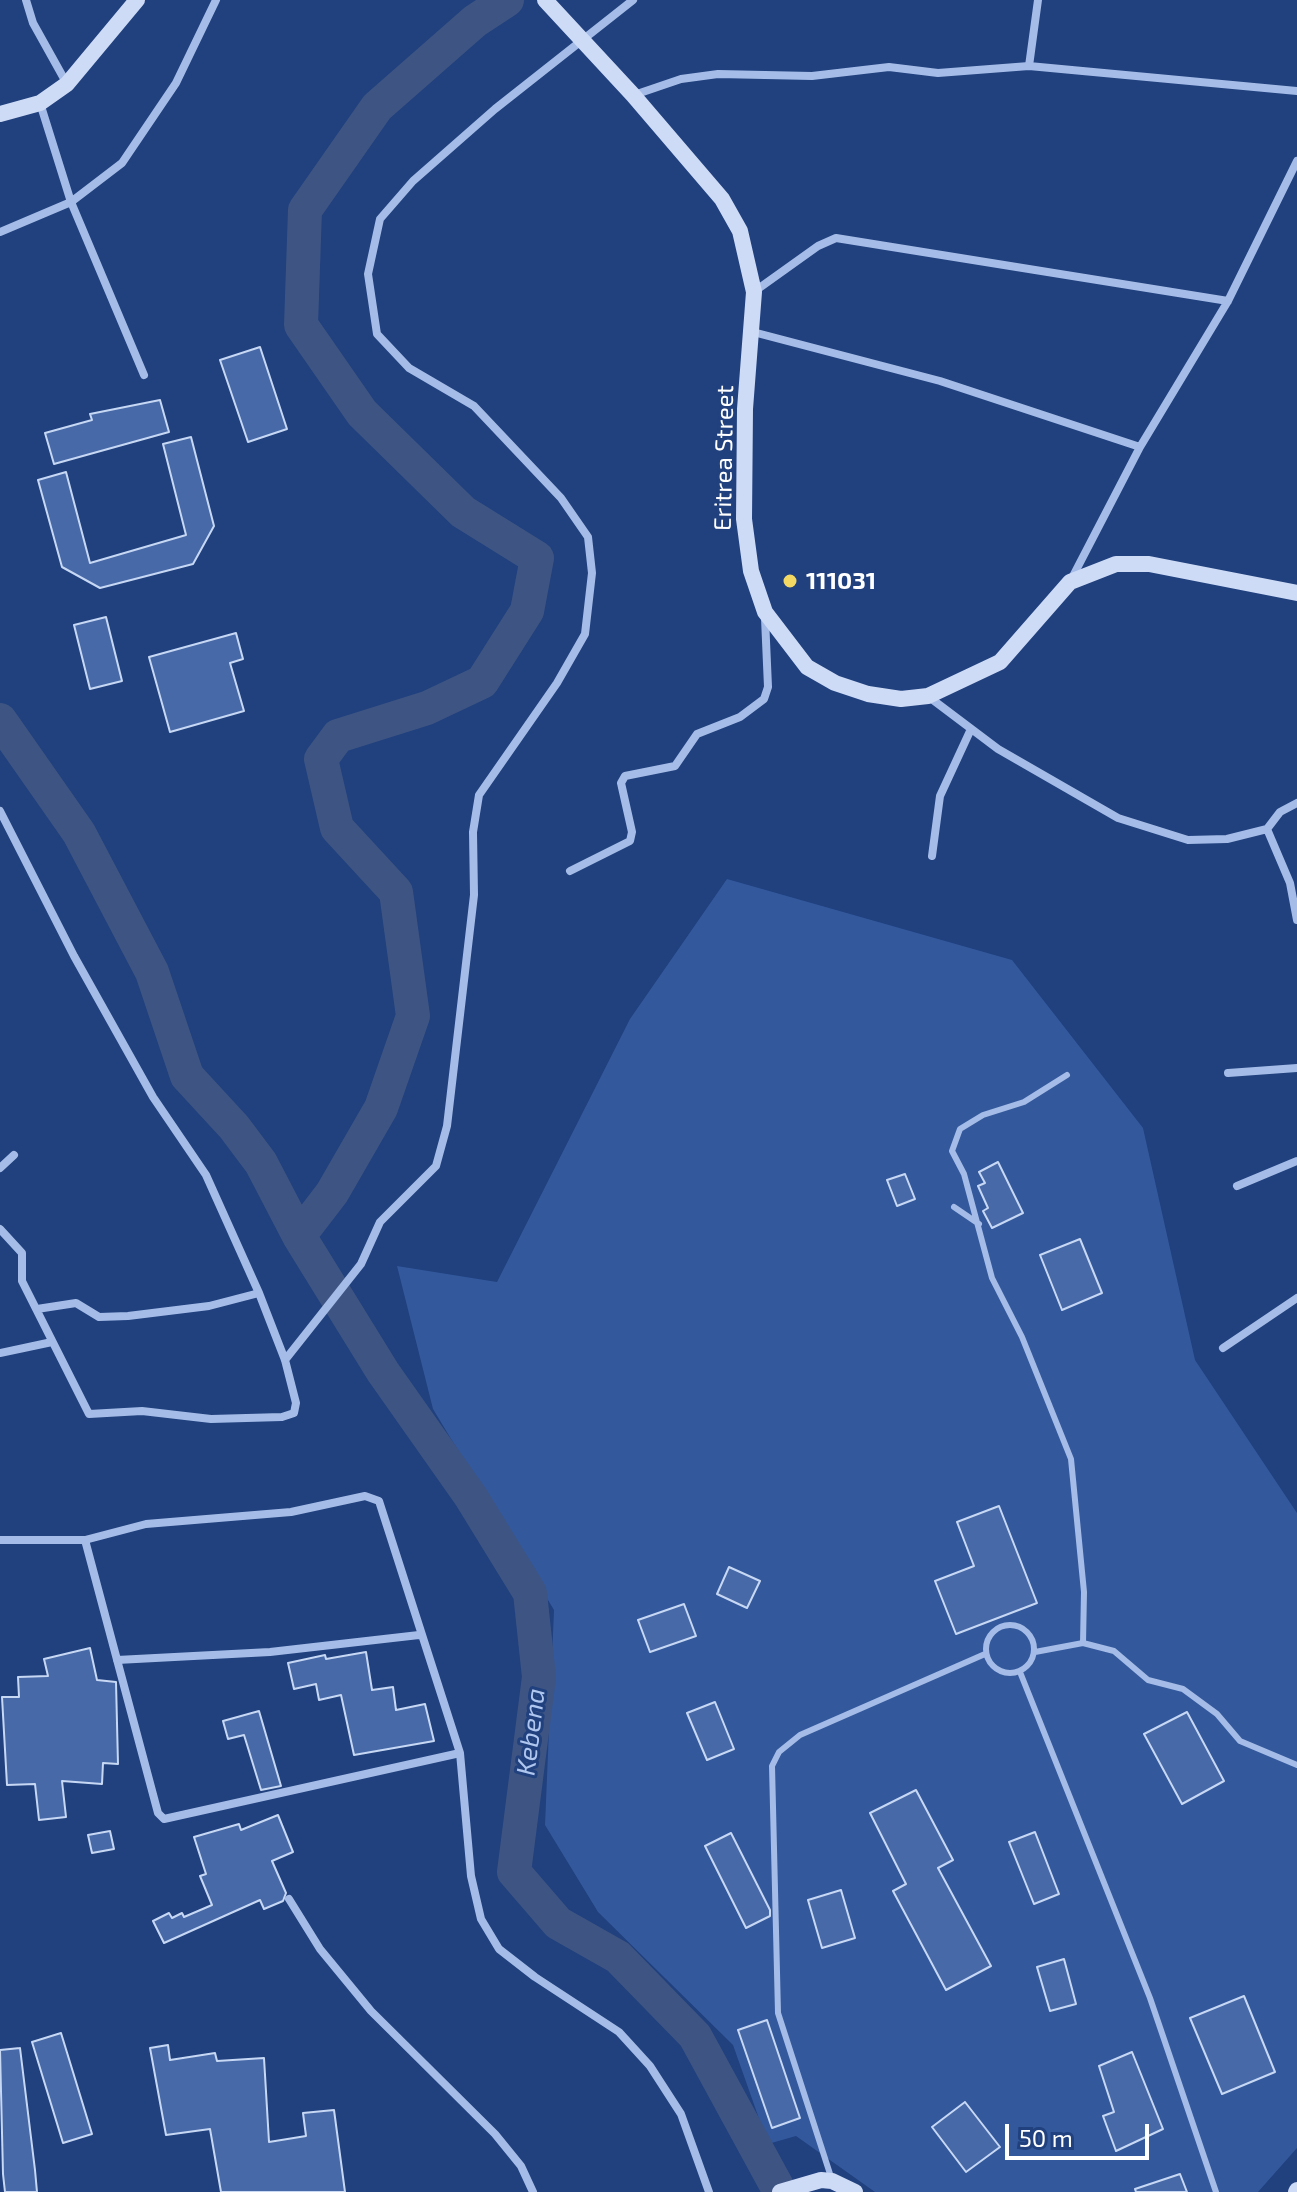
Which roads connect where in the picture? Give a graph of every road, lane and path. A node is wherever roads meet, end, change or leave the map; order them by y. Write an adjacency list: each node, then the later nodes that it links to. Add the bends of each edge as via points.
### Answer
1 (26, 0): 9 (street)
2 (137, 0): 9 (main road)
3 (216, 0): 15 (street, via 145,134 122,163)
4 (633, 0): 7 (street)
5 (1038, 0): 8 (street)
6 (547, 2): 7 (main road, Eritrea Street)
7 (582, 38): 11 (main road, Eritrea Street); 50 (street, via 413,181 380,219 368,274 377,334 409,368 474,406 561,498 588,537 592,573 585,634 479,795 473,832 474,895 447,1126 436,1166 380,1222 361,1264)
8 (1029, 66): 10 (street); 11 (street, via 938,73 889,67 812,76 718,74 681,79)
9 (67, 84): 12 (main road)
10 (1297, 91)
11 (633, 95): 17 (main road, Eritrea Street, via 732,213)
12 (40, 103): 13 (main road); 15 (street)
13 (0, 114)
14 (1297, 161): 18 (street)
15 (71, 202): 16 (street); 20 (street)
16 (0, 232)
17 (754, 292): 18 (street, via 836,238); 19 (main road, Eritrea Street)
18 (1228, 301): 21 (street)
19 (753, 332): 21 (street, via 940,381); 24 (main road, Eritrea Street, via 745,409 744,519 751,571)
20 (144, 375)
21 (1140, 447): 22 (street)
22 (1070, 582): 23 (main road, Eritrea Street, via 1116,564 1149,564); 25 (main road, Eritrea Street, via 1000,662)
23 (1297, 593)
24 (765, 612): 25 (main road, Eritrea Street, via 807,667 835,683 901,699); 31 (street, via 764,699 740,717 697,734 675,766 625,776 621,783 630,841)
25 (928, 696): 26 (street)
26 (971, 729): 29 (street, via 1118,818 1188,840 1227,839); 30 (street, via 940,796)
27 (1297, 803): 29 (street, via 1280,812)
28 (0, 811): 44 (street, via 153,1097 206,1175)
29 (1267, 829): 32 (street)
30 (932, 856)
31 (570, 871)
32 (1295, 899): 33 (street)
33 (1297, 920)
34 (1297, 1068): 35 (street)
35 (1228, 1073)
36 (1067, 1075): 42 (lane, via 1024,1102 960,1129 952,1151)
37 (14, 1155): 39 (street)
38 (1297, 1161): 40 (street)
39 (0, 1168)
40 (1237, 1186)
41 (954, 1207): 42 (lane)
42 (979, 1224): 54 (lane, via 992,1278 1071,1459 1084,1592)
43 (0, 1229): 46 (street, via 22,1253 22,1281)
44 (259, 1293): 46 (street, via 209,1306 128,1316 99,1317 76,1303); 50 (street)
45 (1297, 1298): 48 (street)
46 (37, 1309): 47 (street)
47 (52, 1342): 49 (street); 50 (street, via 82,1405 97,1416 142,1411 211,1419 282,1417 294,1413 296,1403)
48 (1223, 1348)
49 (0, 1353)
50 (285, 1360)
51 (0, 1540): 52 (street)
52 (85, 1540): 53 (street, via 146,1524 291,1512 374,1497); 57 (street)
53 (419, 1635): 57 (street, via 270,1652); 59 (street)
54 (1083, 1643): 55 (lane); 60 (lane, via 1114,1651 1148,1680 1183,1689 1217,1714 1240,1741)
55 (1035, 1652): 56 (lane, via 1031,1635 1017,1625 1000,1626 987,1637); 58 (lane)
56 (985, 1654): 58 (lane, via 998,1671); 62 (lane, via 800,1735 779,1752 772,1766 778,2013 813,2118)
57 (117, 1660): 59 (street, via 158,1813 164,1819)
58 (1020, 1672): 67 (lane, via 1150,1998)
59 (460, 1753): 64 (street, via 471,1876 481,1919 499,1949 619,2032 650,2066 681,2114)
60 (1297, 1765)
61 (289, 1899): 63 (street, via 320,1949 371,2011 495,2134 521,2166)
62 (826, 2180): 65 (main road); 66 (main road)
63 (533, 2192)
64 (709, 2192)
65 (780, 2192)
66 (855, 2192)
67 (1216, 2192)

